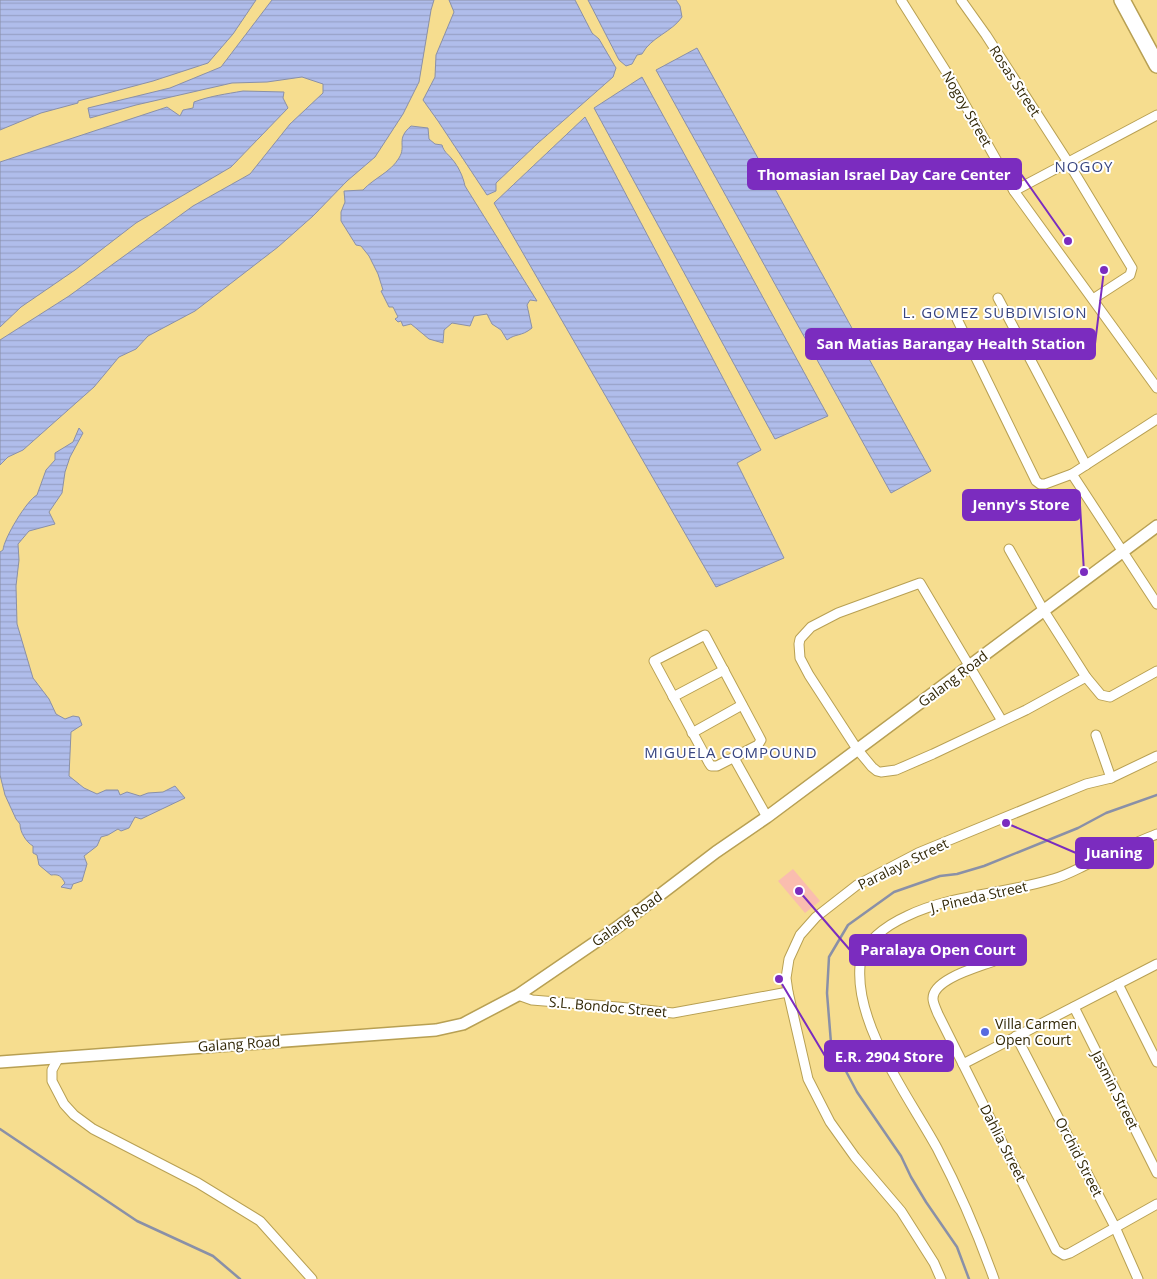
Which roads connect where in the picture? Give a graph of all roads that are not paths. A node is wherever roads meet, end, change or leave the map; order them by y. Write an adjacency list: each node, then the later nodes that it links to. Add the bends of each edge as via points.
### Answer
1 (901, 0): 7 (street, Nogoy Street)
2 (961, 0): 6 (street, Rosas Street)
3 (1124, 0): 4 (highway)
4 (1157, 65)
5 (1157, 115): 6 (street)
6 (1068, 162): 7 (street); 9 (street, Rosas Street, via 1132,268 1130,276)
7 (1014, 191): 9 (street, Nogoy Street)
8 (998, 298): 13 (street)
9 (1093, 299): 11 (street, Nogoy Street)
10 (957, 318): 14 (street, via 1036,481 1045,484)
11 (1157, 388)
12 (1157, 419): 13 (street)
13 (1086, 465): 14 (street)
14 (1072, 474): 17 (street)
15 (1157, 526): 17 (street, Galang Road)
16 (1009, 548): 19 (street)
17 (1124, 551): 18 (street); 19 (street, Galang Road)
18 (1157, 604)
19 (1044, 611): 20 (street, Galang Road); 23 (street)
20 (970, 666): 26 (street); 29 (street, Galang Road); 29 (street, via 920,583 811,627 800,639 800,658)
21 (724, 670): 24 (street); 24 (street, via 704,635 654,661); 25 (street)
22 (1157, 670): 23 (street, via 1110,697 1101,695)
23 (1086, 677): 26 (street)
24 (673, 697): 27 (street)
25 (742, 705): 27 (street); 31 (street, via 761,740)
26 (1002, 722): 29 (street, via 896,770 877,771)
27 (692, 733): 31 (street, via 711,766)
28 (1096, 735): 32 (street)
29 (857, 749): 33 (street, Galang Road)
30 (1157, 756): 32 (street, Paralaya Street)
31 (734, 758): 33 (street)
32 (1111, 778): 38 (street, Paralaya Street, via 1062,794 918,853 857,886 816,916 800,935 789,959)
33 (767, 817): 39 (street, Galang Road, via 619,926)
34 (1157, 834): 51 (street, J. Pineda Street, via 1054,879 962,898 906,916 877,935 866,947 860,964 860,981 867,1016 898,1082 937,1148 963,1201)
35 (994, 961): 45 (street, Dahlia Street, via 943,982 933,998)
36 (1157, 964): 37 (street)
37 (1118, 984): 40 (street); 44 (street)
38 (788, 992): 39 (street, S.L. Bondoc Street, via 674,1013 532,1000); 50 (street, Paralaya Street, via 808,1079 830,1122 901,1211)
39 (518, 995): 42 (street, Galang Road, via 463,1024 436,1030)
40 (1074, 1006): 41 (street); 46 (street, Jasmin Street)
41 (1016, 1036): 45 (street); 48 (street, Orchid Street)
42 (54, 1057): 43 (street, Galang Road); 49 (street, via 52,1081 74,1115 93,1129 198,1183 260,1221)
43 (0, 1062)
44 (1157, 1062)
45 (963, 1064): 48 (street, Dahlia Street, via 1056,1250 1064,1255 1070,1253)
46 (1157, 1173)
47 (1157, 1204): 48 (street, Dahlia Street)
48 (1115, 1227): 52 (street, Orchid Street)
49 (312, 1279)
50 (941, 1279)
51 (994, 1279)
52 (1138, 1279)

